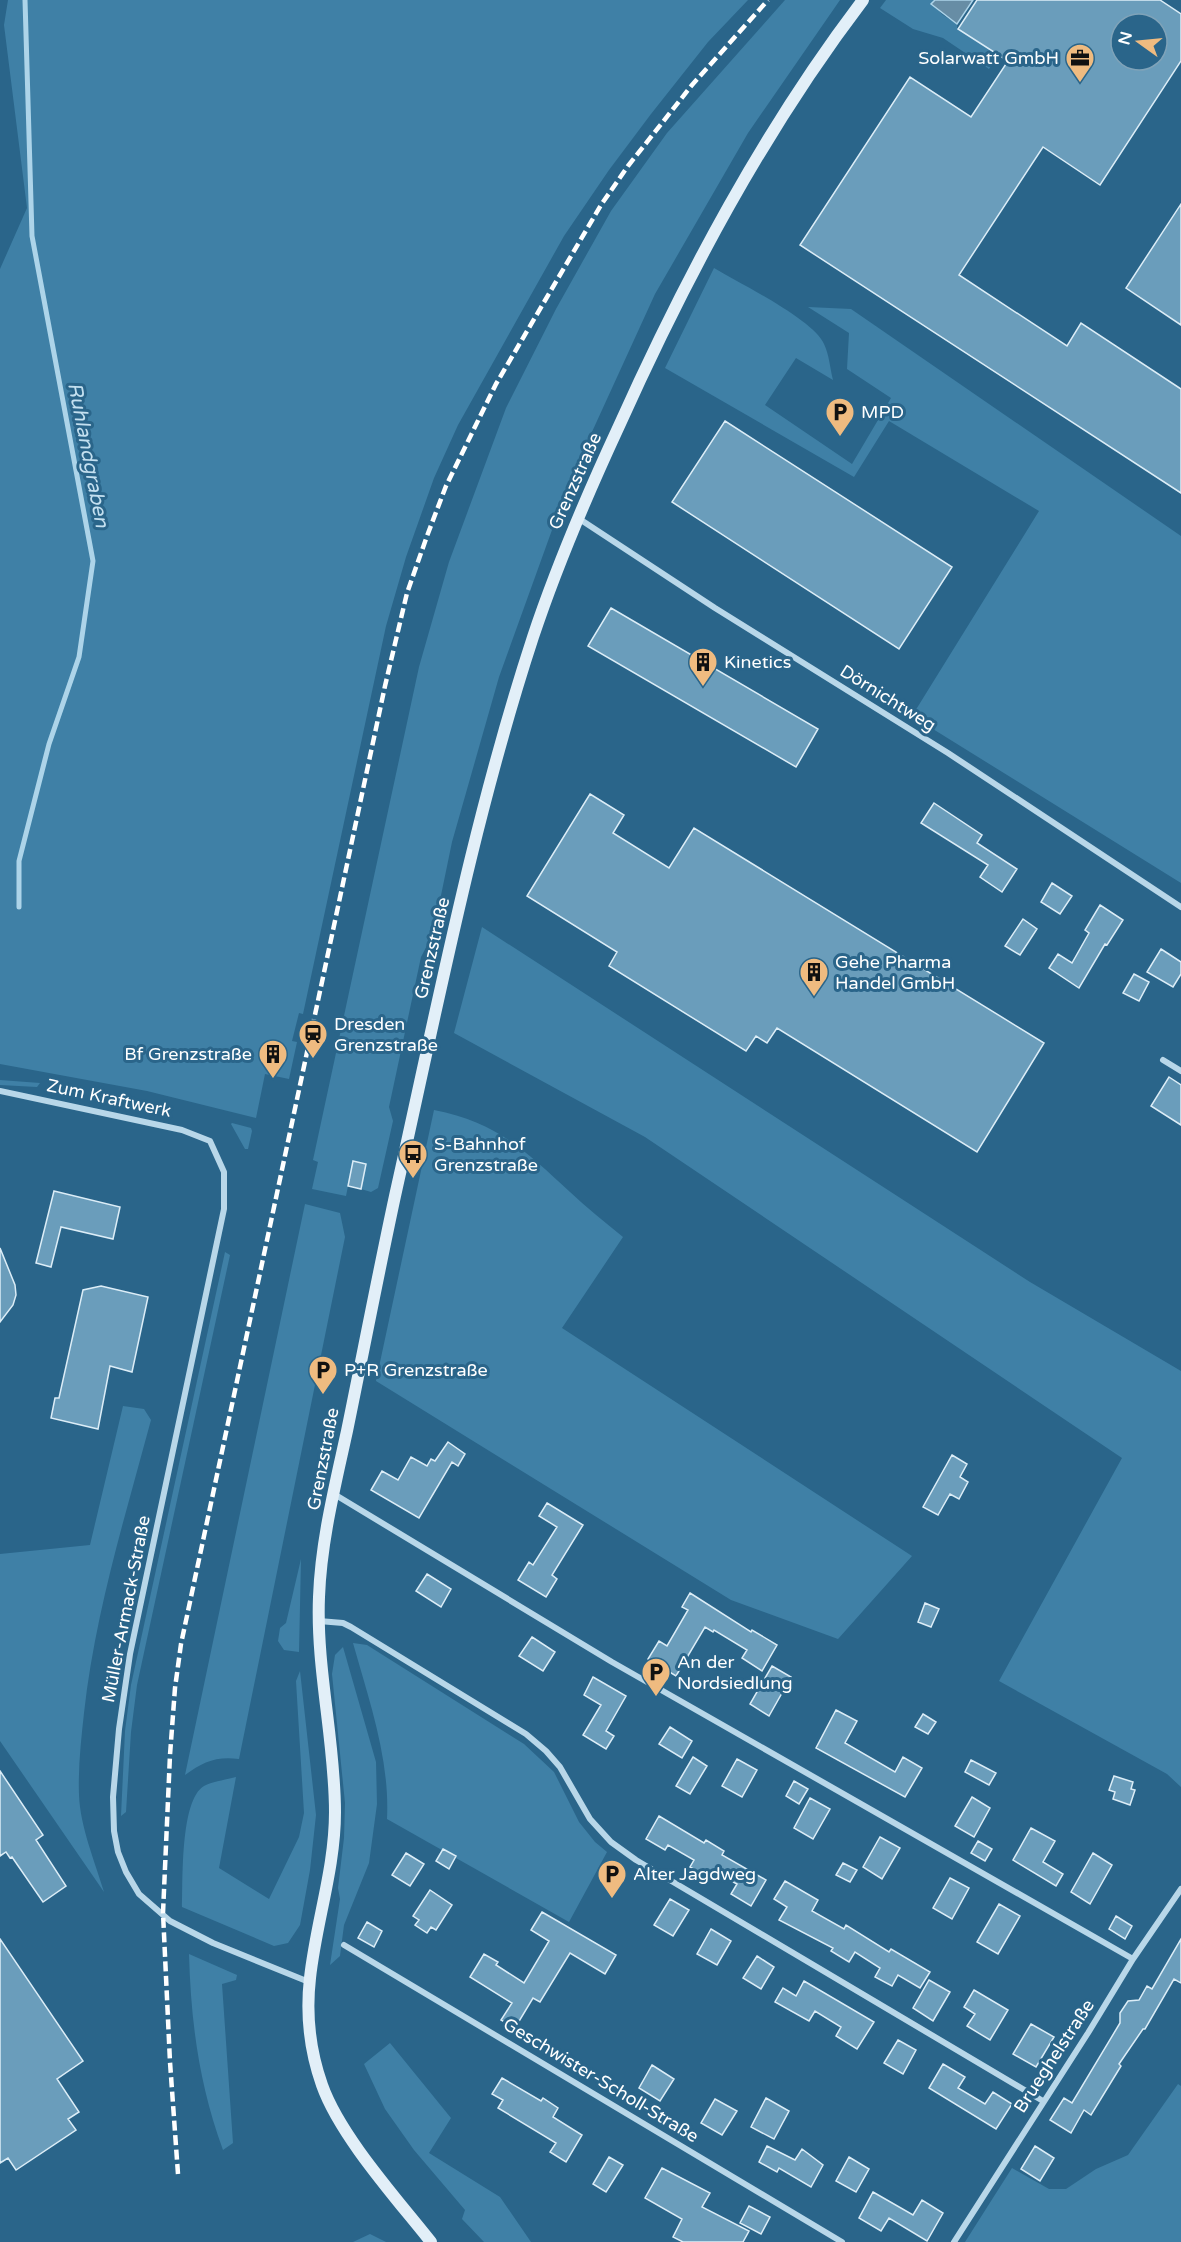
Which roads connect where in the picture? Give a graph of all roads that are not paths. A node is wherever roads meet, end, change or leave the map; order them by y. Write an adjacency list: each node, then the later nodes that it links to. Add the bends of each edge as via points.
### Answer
1 (863, 0): 2 (main road, Grenzstraße, via 770,138 704,250 646,365)
2 (577, 518): 3 (street, Dörnichtweg, via 948,753); 8 (main road, Grenzstraße, via 538,622 501,742 460,903)
3 (1181, 907)
4 (1163, 1060): 5 (street)
5 (1181, 1071)
6 (0, 1091): 7 (street, Zum Kraftwerk, via 182,1130)
7 (210, 1141): 13 (street, Müller-Armack-Straße, via 224,1172 224,1209 130,1654 119,1729 114,1831 118,1852 139,1894 170,1921)
8 (334, 1494): 9 (main road, Grenzstraße, via 323,1551); 12 (street, via 612,1662)
9 (319, 1621): 13 (main road, Grenzstraße, via 335,1811 329,1875); 14 (street, via 351,1627 526,1734 560,1767 590,1819 611,1842 636,1860)
10 (1181, 1889): 12 (street, Brueghelstraße)
11 (344, 1945): 16 (street, Geschwister-Scholl-Straße)
12 (1133, 1959): 14 (street, Brueghelstraße)
13 (309, 1982): 15 (main road, Grenzstraße, via 312,2042 323,2088 347,2132)
14 (1042, 2101): 17 (street, Brueghelstraße)
15 (431, 2242)
16 (842, 2242)
17 (954, 2242)

